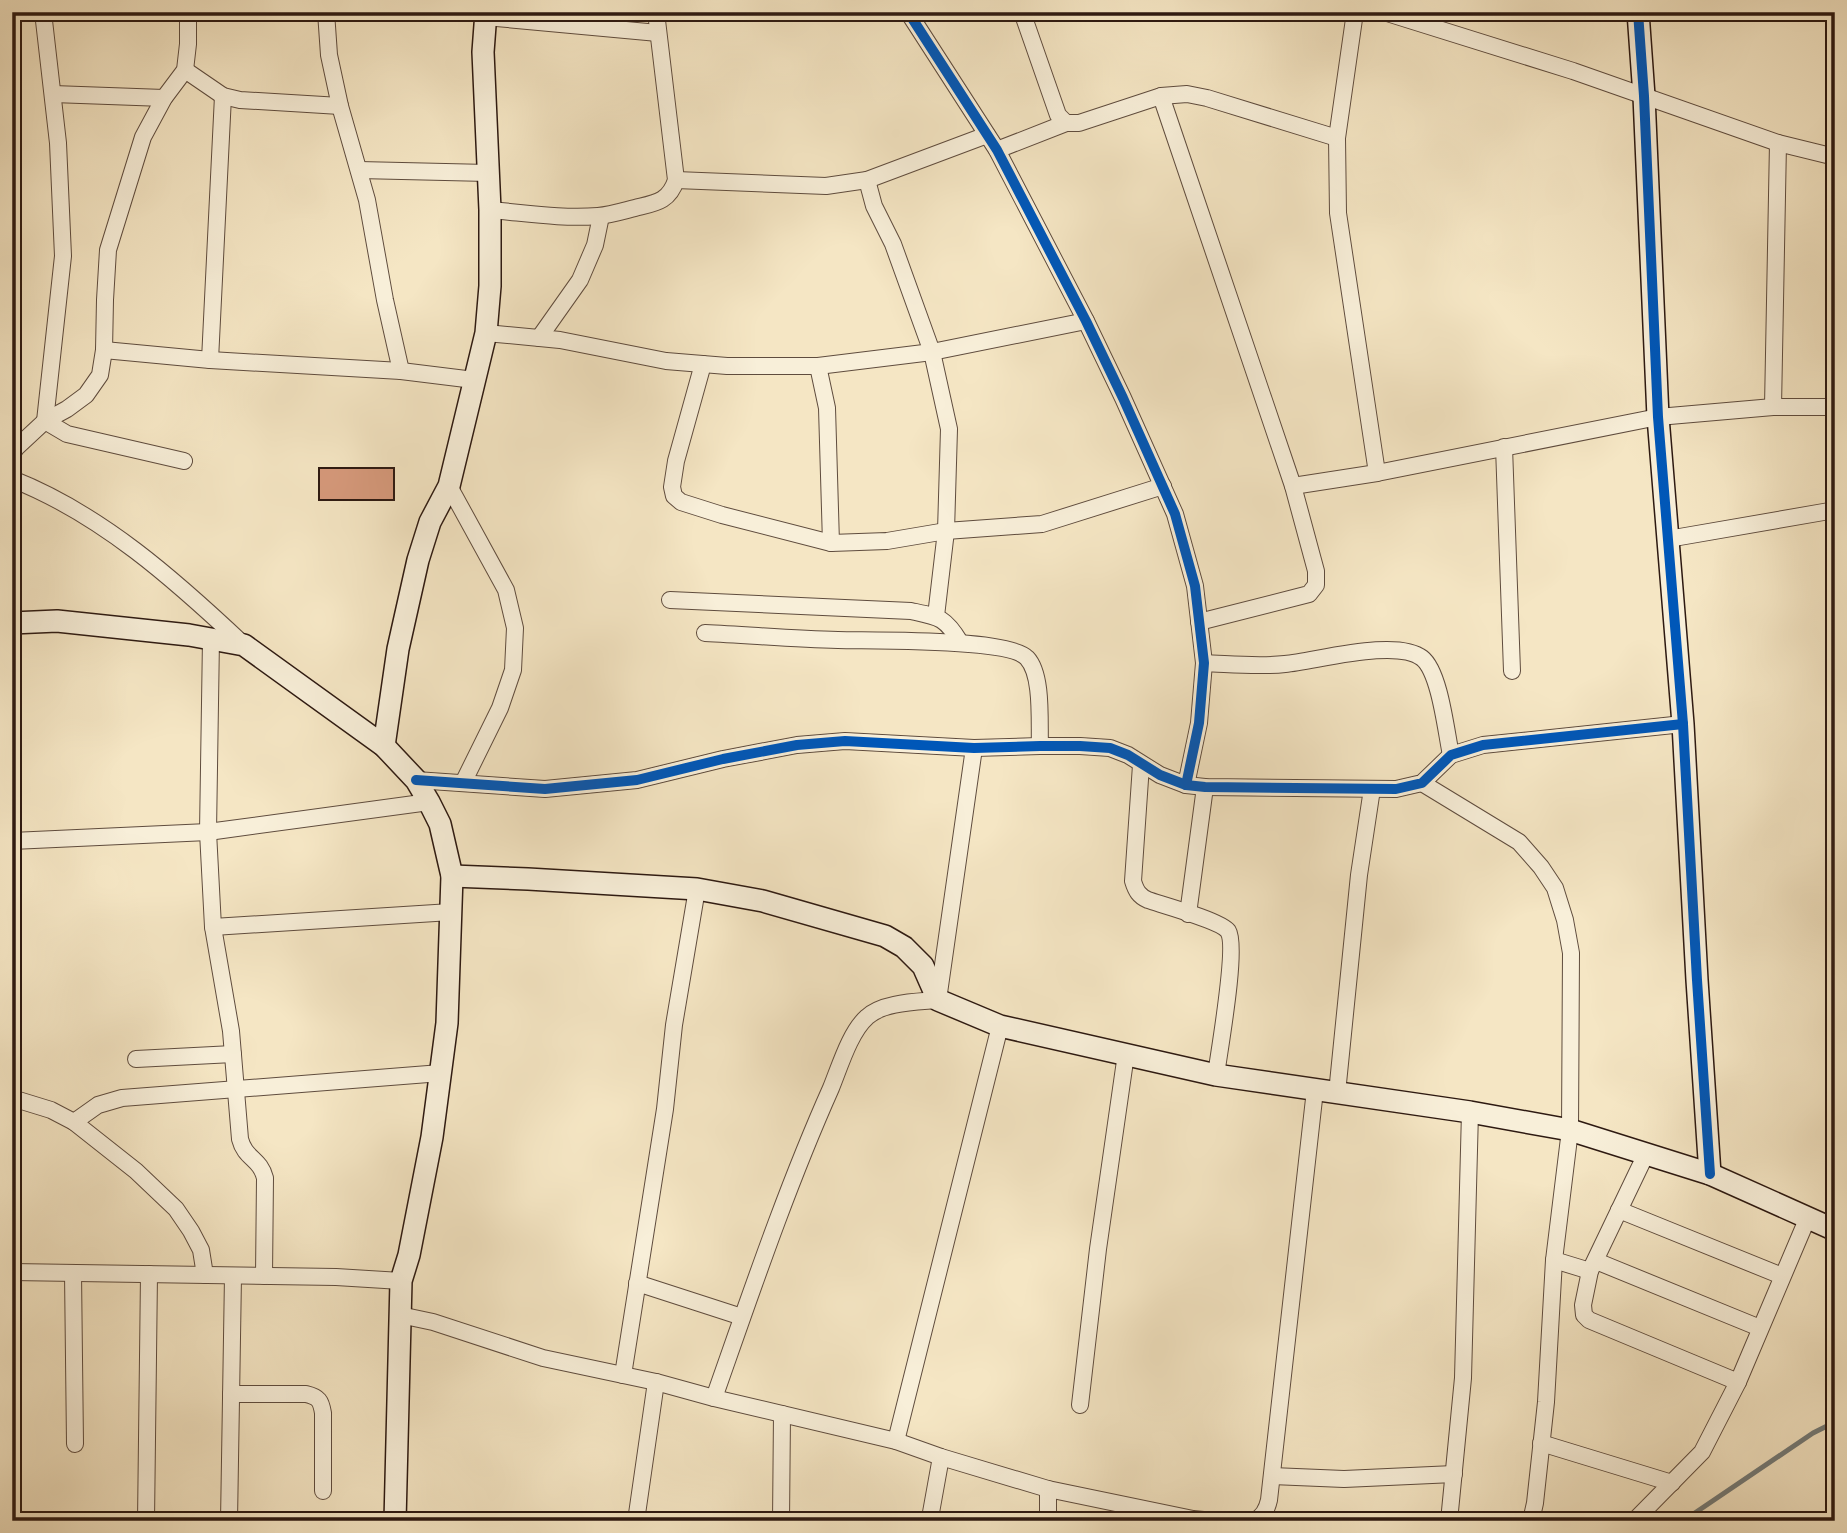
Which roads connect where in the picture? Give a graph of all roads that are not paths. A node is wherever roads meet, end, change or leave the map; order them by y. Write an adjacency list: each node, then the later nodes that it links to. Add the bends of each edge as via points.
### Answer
1 (43, 12): 13 (street)
2 (188, 12): 12 (street)
3 (326, 12): 18 (street)
4 (656, 12): 11 (street)
5 (908, 12): 20 (street)
6 (1022, 12): 19 (street, via 1058,115)
7 (1355, 12): 21 (street)
8 (1384, 12): 16 (street)
9 (1638, 12): 16 (main road)
10 (485, 15): 11 (street); 26 (main road)
11 (658, 33): 27 (street)
12 (185, 70): 14 (street); 17 (street)
13 (53, 94): 17 (street); 44 (street, via 63,256)
14 (223, 96): 18 (street); 36 (street)
15 (1161, 96): 19 (street, via 1079,123); 21 (street, via 1208,98); 52 (street)
16 (1644, 96): 22 (street); 43 (main road)
17 (164, 98): 34 (street, via 143,137 108,250)
18 (340, 106): 25 (street)
19 (1066, 123): 23 (street)
20 (987, 135): 23 (street); 28 (street)
21 (1336, 138): 48 (street, via 1338,213)
22 (1778, 143): 24 (street); 41 (street)
23 (997, 150): 31 (street)
24 (1835, 157)
25 (359, 170): 26 (street); 39 (street)
26 (488, 173): 29 (main road)
27 (676, 180): 28 (street, via 826,186); 30 (street, via 668,196 656,202)
28 (867, 180): 35 (street)
29 (490, 210): 30 (street); 32 (main road)
30 (601, 216): 33 (street, via 580,280)
31 (1086, 321): 35 (street); 51 (street)
32 (486, 333): 33 (street); 40 (main road)
33 (540, 338): 37 (street)
34 (104, 350): 36 (street); 44 (street, via 100,376 86,395)
35 (932, 352): 38 (street); 54 (street, via 949,429)
36 (210, 360): 39 (street)
37 (703, 364): 38 (street); 56 (street, via 672,477 674,496 722,515)
38 (818, 366): 56 (street, via 827,408)
39 (401, 371): 40 (street)
40 (474, 380): 50 (main road)
41 (1773, 407): 42 (street); 43 (street)
42 (1835, 407)
43 (1658, 417): 45 (street); 55 (main road)
44 (45, 421): 46 (street); 47 (street, via 67,433)
45 (1504, 447): 48 (street); 66 (street)
46 (12, 454)
47 (184, 461)
48 (1377, 473): 52 (street)
49 (12, 479): 64 (street, via 73,507 108,530)
50 (449, 486): 68 (main road, via 430,522 418,560 398,649); 74 (street, via 506,590 515,628 513,670 505,696)
51 (1163, 486): 54 (street, via 1042,524); 59 (street, via 1189,563)
52 (1293, 486): 59 (street, via 1316,585 1309,594)
53 (1835, 510): 55 (street)
54 (946, 531): 56 (street, via 887,541); 58 (street)
55 (1668, 539): 67 (main road)
56 (831, 543)
57 (670, 600): 58 (street)
58 (936, 616): 63 (street, via 951,626)
59 (1199, 622): 65 (street)
60 (12, 623): 62 (main road, via 57,621)
61 (705, 633): 63 (street)
62 (211, 639): 64 (main road); 80 (street)
63 (960, 642): 69 (street, via 1024,654 1033,665)
64 (244, 645): 68 (main road)
65 (1204, 663): 71 (street, via 1284,664 1383,650 1410,652 1423,659 1437,685); 76 (street, via 1199,723)
66 (1512, 671)
67 (1683, 724): 71 (street, via 1483,745); 102 (main road)
68 (384, 746): 73 (main road)
69 (1040, 746): 70 (street); 72 (street, via 1110,748)
70 (974, 748): 74 (street, via 845,741 797,745 637,780 545,789); 87 (street)
71 (1451, 755): 75 (street)
72 (1141, 765): 76 (street); 85 (street, via 1135,889 1148,900)
73 (416, 780): 74 (street); 79 (main road)
74 (463, 783)
75 (1422, 783): 78 (street); 100 (street, via 1519,842 1555,888 1571,953)
76 (1186, 785): 77 (street)
77 (1205, 787): 78 (street); 85 (street)
78 (1372, 789): 96 (street)
79 (429, 802): 80 (street); 82 (main road, via 440,824)
80 (208, 832): 81 (street); 86 (street)
81 (12, 841)
82 (452, 876): 83 (main road); 84 (main road)
83 (697, 889): 87 (main road, via 763,901 885,936 923,967); 116 (street)
84 (451, 912): 86 (street); 92 (main road)
85 (1188, 914): 93 (street, via 1217,923 1228,931 1231,944)
86 (213, 927): 89 (street)
87 (938, 1000): 88 (main road); 118 (street, via 884,1007 869,1014 858,1027 773,1229)
88 (1000, 1026): 90 (main road); 127 (street)
89 (233, 1054): 91 (street); 94 (street)
90 (1126, 1054): 93 (main road); 125 (street)
91 (135, 1059)
92 (441, 1073): 94 (street); 115 (main road)
93 (1216, 1075): 95 (main road)
94 (236, 1088): 99 (street, via 122,1098 98,1105); 113 (street, via 243,1149 263,1169 265,1178)
95 (1315, 1090): 96 (main road); 132 (street)
96 (1337, 1093): 98 (main road)
97 (12, 1098): 99 (street)
98 (1470, 1112): 100 (main road); 131 (street, via 1462,1378)
99 (74, 1122): 111 (street, via 176,1209 201,1250)
100 (1570, 1130): 101 (main road); 106 (street)
101 (1646, 1154): 102 (main road); 103 (street)
102 (1710, 1174): 104 (main road)
103 (1619, 1210): 107 (street); 114 (street)
104 (1808, 1217): 105 (main road); 114 (street)
105 (1835, 1230)
106 (1554, 1260): 107 (street); 128 (street)
107 (1593, 1266): 119 (street); 122 (street, via 1583,1305 1589,1320)
108 (12, 1272): 109 (street)
109 (73, 1273): 110 (street); 129 (street)
110 (149, 1274): 111 (street); 136 (street)
111 (205, 1275): 112 (street)
112 (233, 1276): 113 (street); 123 (street)
113 (264, 1276): 115 (street)
114 (1782, 1276): 119 (street)
115 (401, 1281): 117 (main road)
116 (638, 1283): 118 (street); 120 (street)
117 (400, 1315): 120 (street, via 543,1358); 138 (main road)
118 (742, 1317): 124 (street)
119 (1760, 1328): 122 (street)
120 (623, 1374): 121 (street)
121 (656, 1382): 124 (street); 139 (street)
122 (1738, 1382): 133 (street, via 1702,1452)
123 (231, 1394): 135 (street, via 306,1394 320,1401); 137 (street)
124 (714, 1398): 126 (street)
125 (1080, 1405)
126 (782, 1414): 127 (street); 140 (street)
127 (897, 1441): 130 (street)
128 (1541, 1443): 133 (street); 146 (street)
129 (75, 1444)
130 (941, 1457): 134 (street); 141 (street)
131 (1454, 1474): 132 (street, via 1344,1479); 145 (street)
132 (1272, 1476): 144 (street, via 1267,1510)
133 (1672, 1483): 147 (street)
134 (1048, 1489): 142 (street); 143 (street)
135 (323, 1491)
136 (146, 1521)
137 (229, 1521)
138 (395, 1521)
139 (636, 1521)
140 (781, 1521)
141 (928, 1521)
142 (1048, 1521)
143 (1214, 1521)
144 (1253, 1521)
145 (1450, 1521)
146 (1531, 1521)
147 (1634, 1521)

